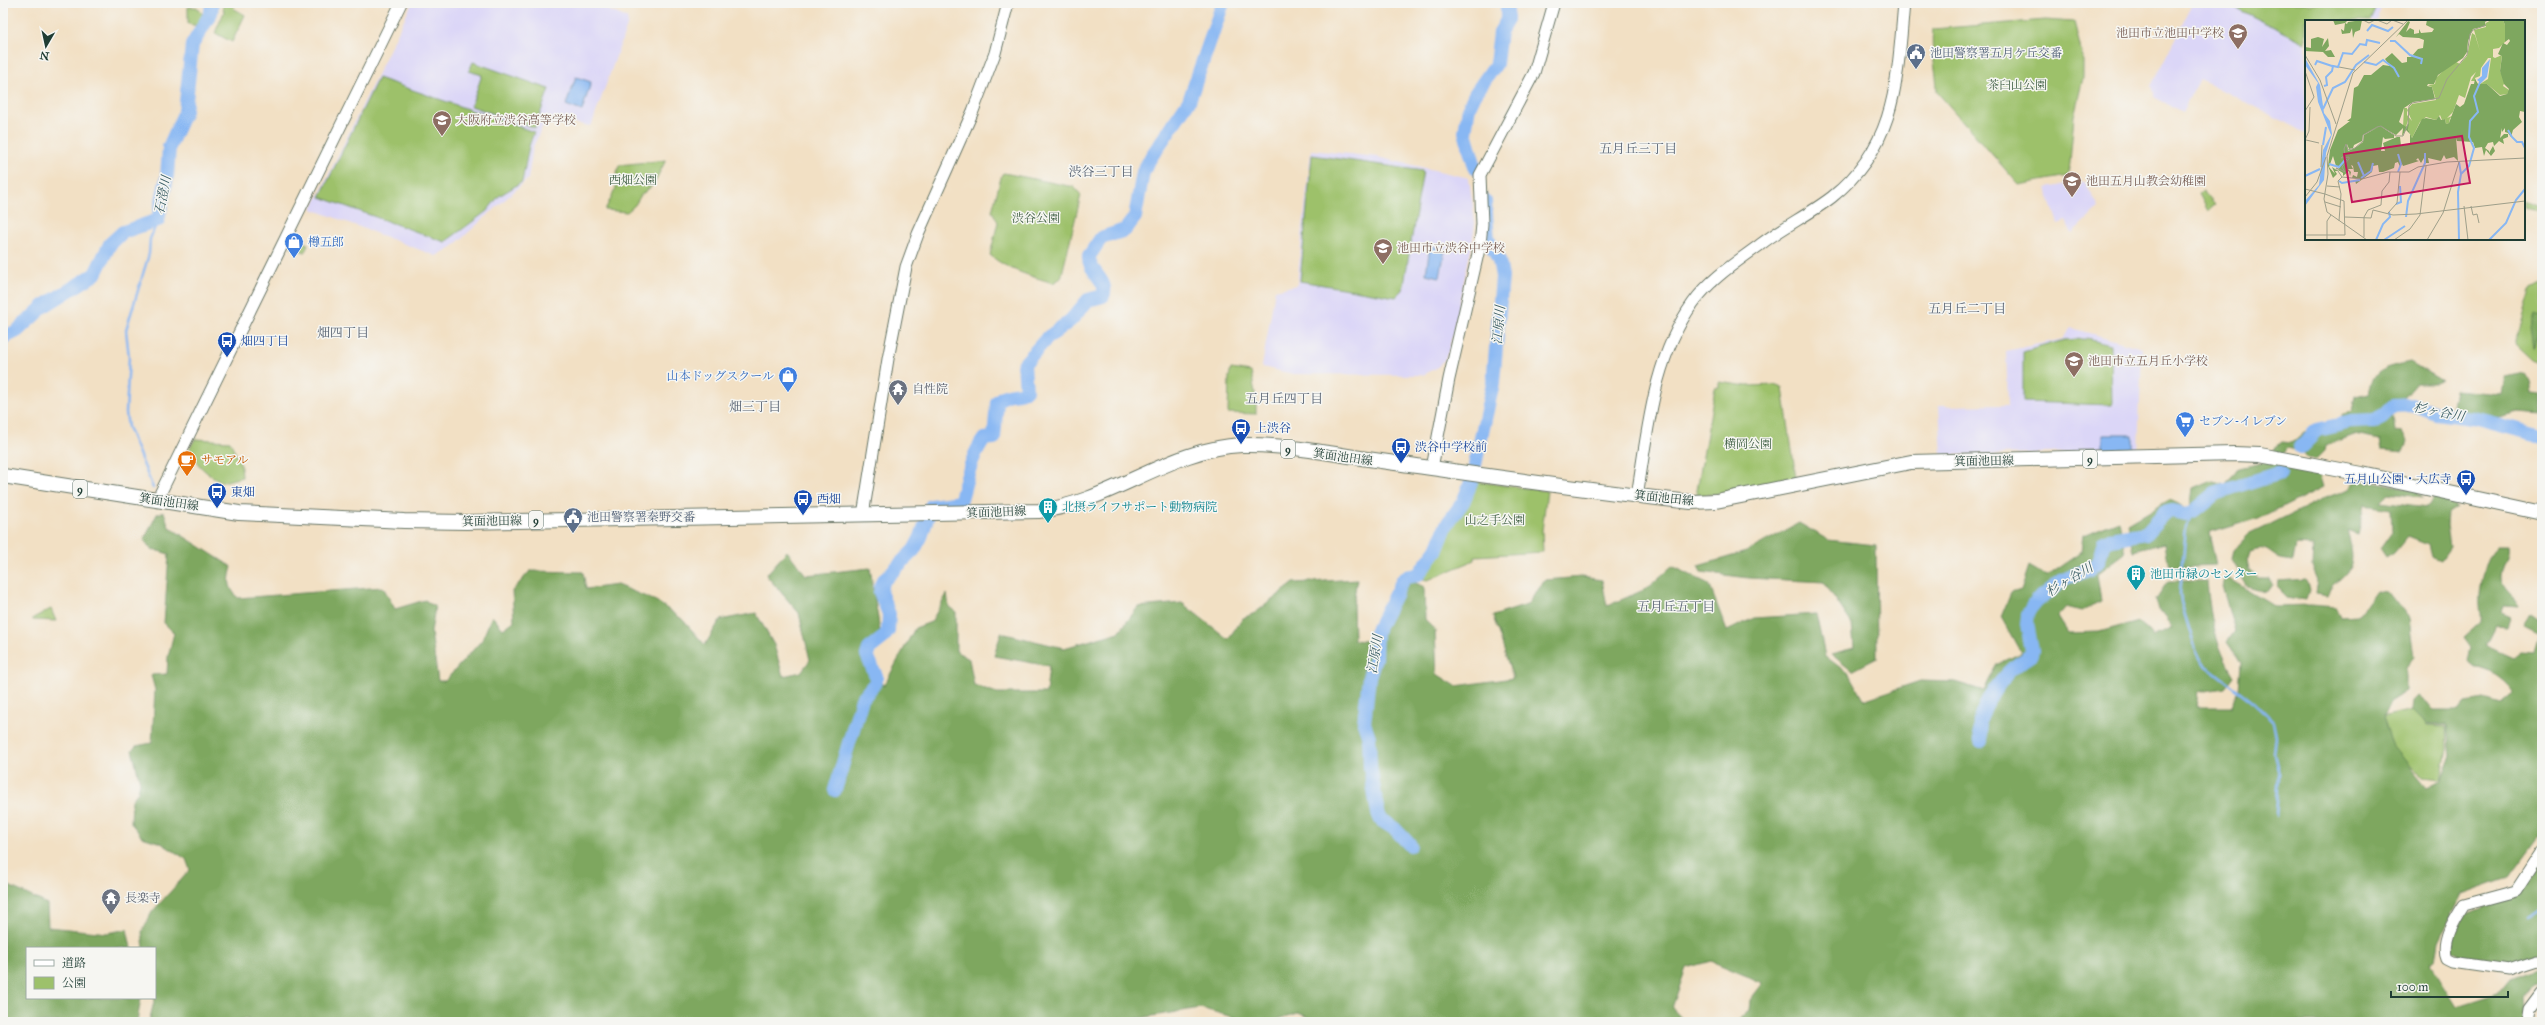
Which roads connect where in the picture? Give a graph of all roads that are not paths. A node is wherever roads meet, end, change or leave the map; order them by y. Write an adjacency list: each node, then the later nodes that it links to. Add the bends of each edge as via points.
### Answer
1 (401, 3): 8 (street)
2 (1008, 3): 10 (street, via 995,53 973,111 906,266)
3 (1554, 3): 5 (street, via 1534,73 1480,174 1480,245 1448,379)
4 (1904, 3): 7 (street, via 1892,106 1883,132 1867,159 1854,176 1831,197 1716,276 1693,302 1672,338 1658,373)
5 (1432, 468): 7 (main road, 箕面池田線 / 9); 10 (main road, 箕面池田線 / 9, via 1241,445 1185,458 1058,509)
6 (3, 476): 8 (main road, 箕面池田線 / 9)
7 (1637, 496): 9 (main road, 箕面池田線 / 9, via 1691,502 1716,501 1911,462 2234,454 2260,455 2346,471)
8 (157, 500): 10 (main road, 箕面池田線 / 9, via 239,513 404,521)
9 (2542, 512)
10 (863, 515)
11 (2542, 851): 12 (street, via 2516,891 2464,906 2450,930 2445,953 2447,959 2453,962 2509,970 2537,961)
12 (2542, 962)
13 (2542, 993): 14 (street, via 2530,1009)
14 (2528, 1022)

